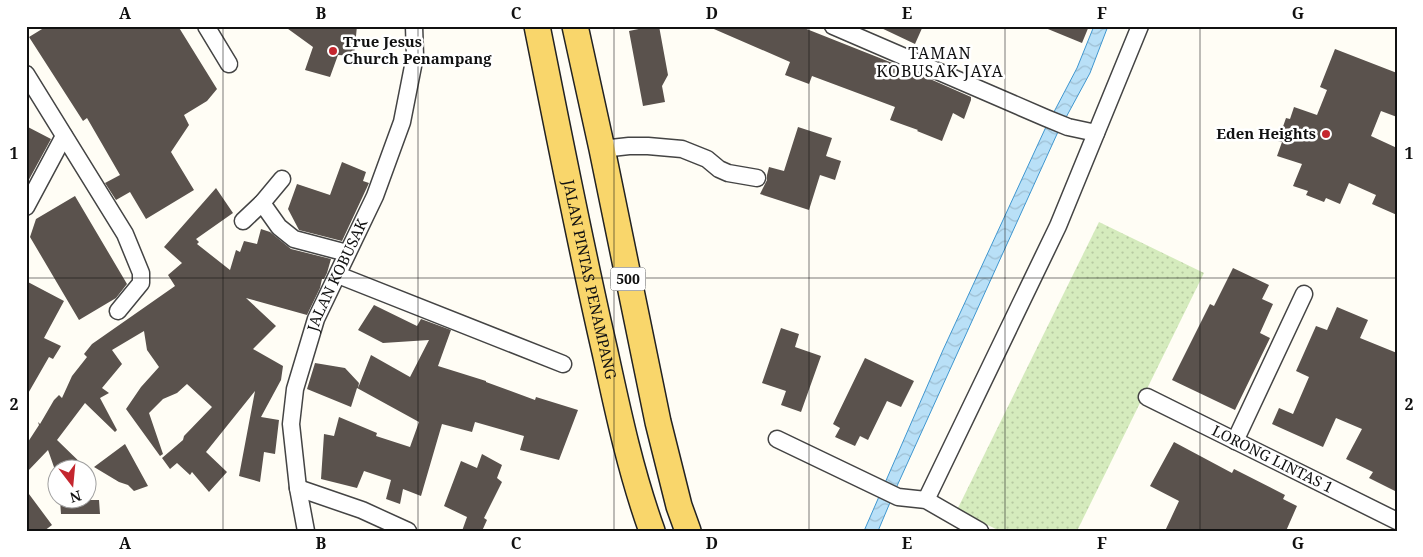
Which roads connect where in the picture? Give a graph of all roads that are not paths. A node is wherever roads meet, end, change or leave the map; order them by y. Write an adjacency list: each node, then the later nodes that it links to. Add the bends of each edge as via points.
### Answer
1 (206, 26): 7 (street)
2 (414, 26): 17 (street, JALAN KOBUSAK, via 415,56 402,122 375,196)
3 (537, 26): 30 (main road, JALAN PINTAS PENAMPANG / 500, via 615,398 635,480)
4 (575, 26): 11 (main road, 500)
5 (834, 26): 9 (street, via 1068,127)
6 (1140, 26): 9 (street)
7 (229, 64)
8 (26, 74): 10 (street)
9 (1096, 133): 26 (street, via 1058,226)
10 (64, 136): 15 (street); 20 (street, via 125,234 141,273 141,283)
11 (602, 149): 12 (street, via 629,146 682,149 707,159 728,173); 31 (main road, 500, via 658,422)
12 (757, 178)
13 (282, 179): 14 (street)
14 (262, 203): 16 (street); 17 (street, via 279,227 294,239)
15 (26, 207)
16 (243, 221)
17 (347, 253): 18 (street, JALAN KOBUSAK)
18 (338, 275): 21 (street); 25 (street, JALAN KOBUSAK, via 316,319 295,389 291,424)
19 (1304, 294): 24 (street)
20 (118, 311)
21 (563, 364)
22 (1147, 397): 24 (street, LORONG LINTAS 1)
23 (777, 439): 26 (street, via 898,497)
24 (1235, 441): 27 (street, LORONG LINTAS 1)
25 (298, 488): 28 (street, JALAN KOBUSAK); 29 (street, via 362,510)
26 (926, 500): 32 (street)
27 (1397, 521)
28 (306, 531)
29 (408, 531)
30 (652, 531)
31 (688, 531)
32 (980, 531)

